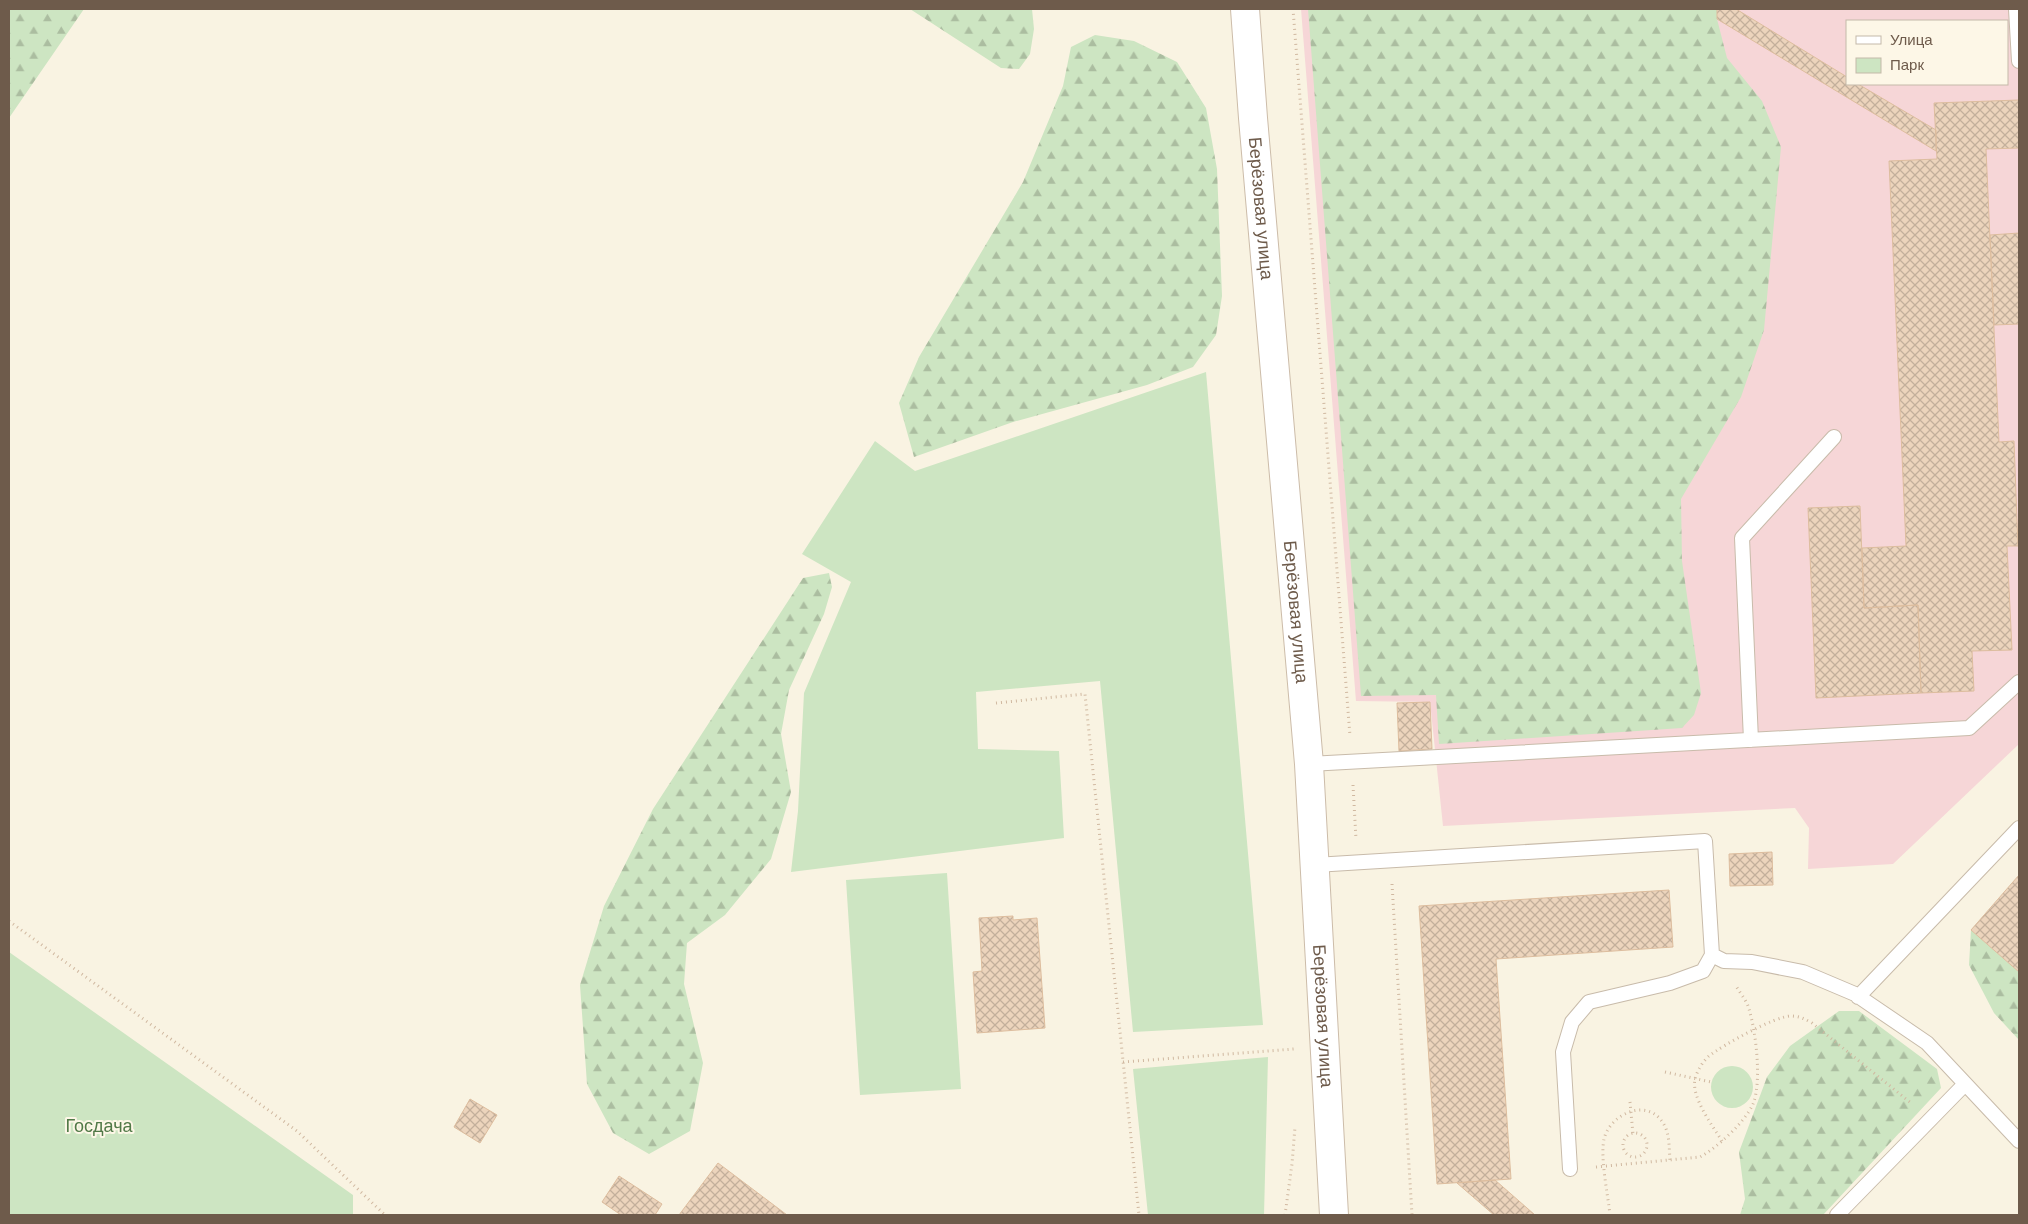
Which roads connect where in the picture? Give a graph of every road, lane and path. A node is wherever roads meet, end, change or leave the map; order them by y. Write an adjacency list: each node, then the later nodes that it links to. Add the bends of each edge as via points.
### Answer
1 (1245, 9): 10 (main road, Берёзовая улица)
2 (1293, 9): 9 (path)
3 (2016, 9): 4 (lane)
4 (2019, 61)
5 (1834, 437): 8 (lane, via 1742,538)
6 (2019, 682): 8 (lane, via 1969,728)
7 (996, 703): 19 (path, via 1085,694)
8 (1751, 740): 9 (lane)
9 (1352, 761): 10 (lane); 12 (path, via 1356,844)
10 (1309, 764): 13 (main road, Берёзовая улица)
11 (2019, 828): 16 (lane)
12 (1376, 862): 13 (lane); 15 (lane, via 1705,841); 40 (path, via 1391,875)
13 (1314, 865): 39 (main road, Берёзовая улица)
14 (9, 921): 36 (path, via 298,1131)
15 (1718, 958): 16 (lane, via 1803,972); 17 (path, via 1749,1008); 35 (lane, via 1703,971 1589,1002 1572,1022 1563,1052)
16 (1858, 997): 23 (lane, via 1927,1043)
17 (1754, 1030): 21 (path, via 1709,1056); 27 (path, via 1780,1017 1800,1017 1812,1023); 29 (path, via 1757,1084 1754,1102 1747,1116)
18 (1295, 1057): 19 (path, via 1294,1049)
19 (1123, 1062): 37 (path)
20 (1665, 1072): 21 (path)
21 (1695, 1079): 22 (path); 29 (path, via 1699,1100)
22 (1711, 1082)
23 (1965, 1084): 27 (lane); 30 (lane)
24 (1630, 1102): 25 (path)
25 (1631, 1111): 28 (path); 32 (path, via 1648,1112 1664,1123); 34 (path, via 1617,1118 1609,1127 1604,1140)
26 (1295, 1119): 38 (path)
27 (1930, 1119): 42 (lane)
28 (1633, 1134): 31 (path, via 1624,1140 1623,1147 1626,1154); 31 (path, via 1644,1137 1647,1143 1646,1151)
29 (1722, 1141): 32 (path, via 1700,1157)
30 (2019, 1141)
31 (1636, 1157): 33 (path)
32 (1670, 1160): 33 (path)
33 (1636, 1163): 34 (path)
34 (1605, 1166): 35 (path); 41 (path)
35 (1570, 1169)
36 (384, 1215)
37 (1139, 1215)
38 (1285, 1215)
39 (1334, 1215)
40 (1412, 1215)
41 (1610, 1215)
42 (1837, 1215)

